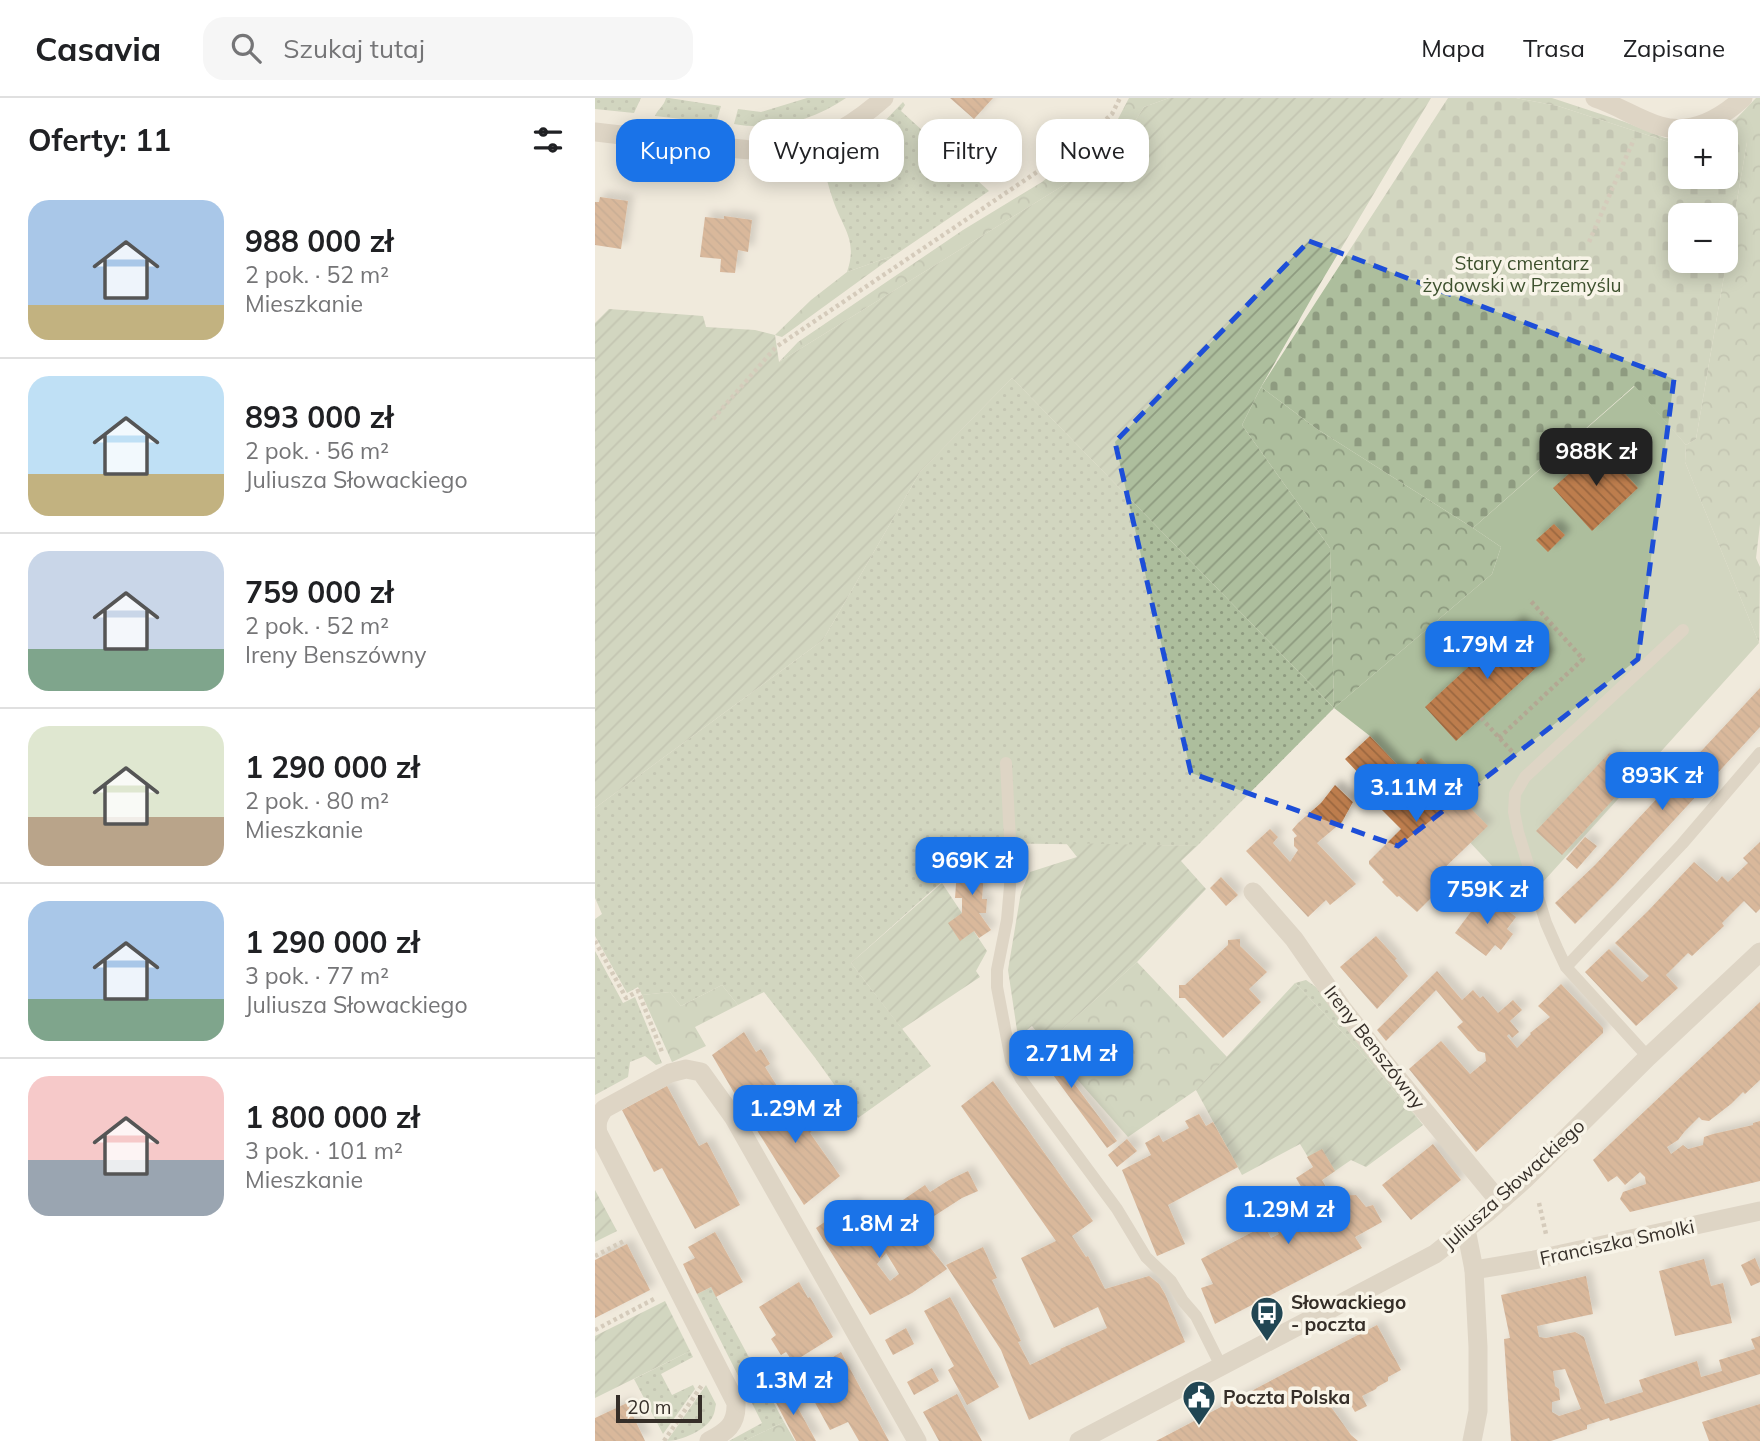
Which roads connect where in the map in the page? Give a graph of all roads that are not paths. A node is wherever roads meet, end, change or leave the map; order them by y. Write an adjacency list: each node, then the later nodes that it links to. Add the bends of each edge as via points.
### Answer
1 (884, 98): 4 (street, via 849,126 813,143 786,149 756,150)
2 (1595, 98): 3 (street, via 1661,126 1683,129 1711,121)
3 (1743, 98)
4 (595, 132)
5 (1683, 629): 10 (lane, via 1531,771 1515,794 1518,832 1546,923)
6 (1760, 753): 10 (lane)
7 (1006, 763): 16 (lane, via 1010,886 997,987 1011,1060 1117,1209 1146,1258 1171,1281 1196,1315)
8 (1253, 892): 12 (street, Ireny Benszówny)
9 (1760, 952): 11 (street, Juliusza Słowackiego)
10 (1566, 967): 11 (lane)
11 (1648, 1057): 12 (street, Juliusza Słowackiego)
12 (1499, 1201): 14 (street, Juliusza Słowackiego)
13 (1760, 1211): 15 (street, Franciszka Smolki)
14 (1466, 1229): 15 (street); 16 (street, Juliusza Słowackiego, via 1423,1261)
15 (1474, 1270): 17 (street, via 1478,1411)
16 (1220, 1366): 20 (street, Juliusza Słowackiego)
17 (1473, 1440)
18 (709, 1441): 19 (street, via 730,1428 736,1403 596,1125 604,1109 679,1070 701,1072 734,1118)
19 (917, 1441)
20 (1079, 1441)

